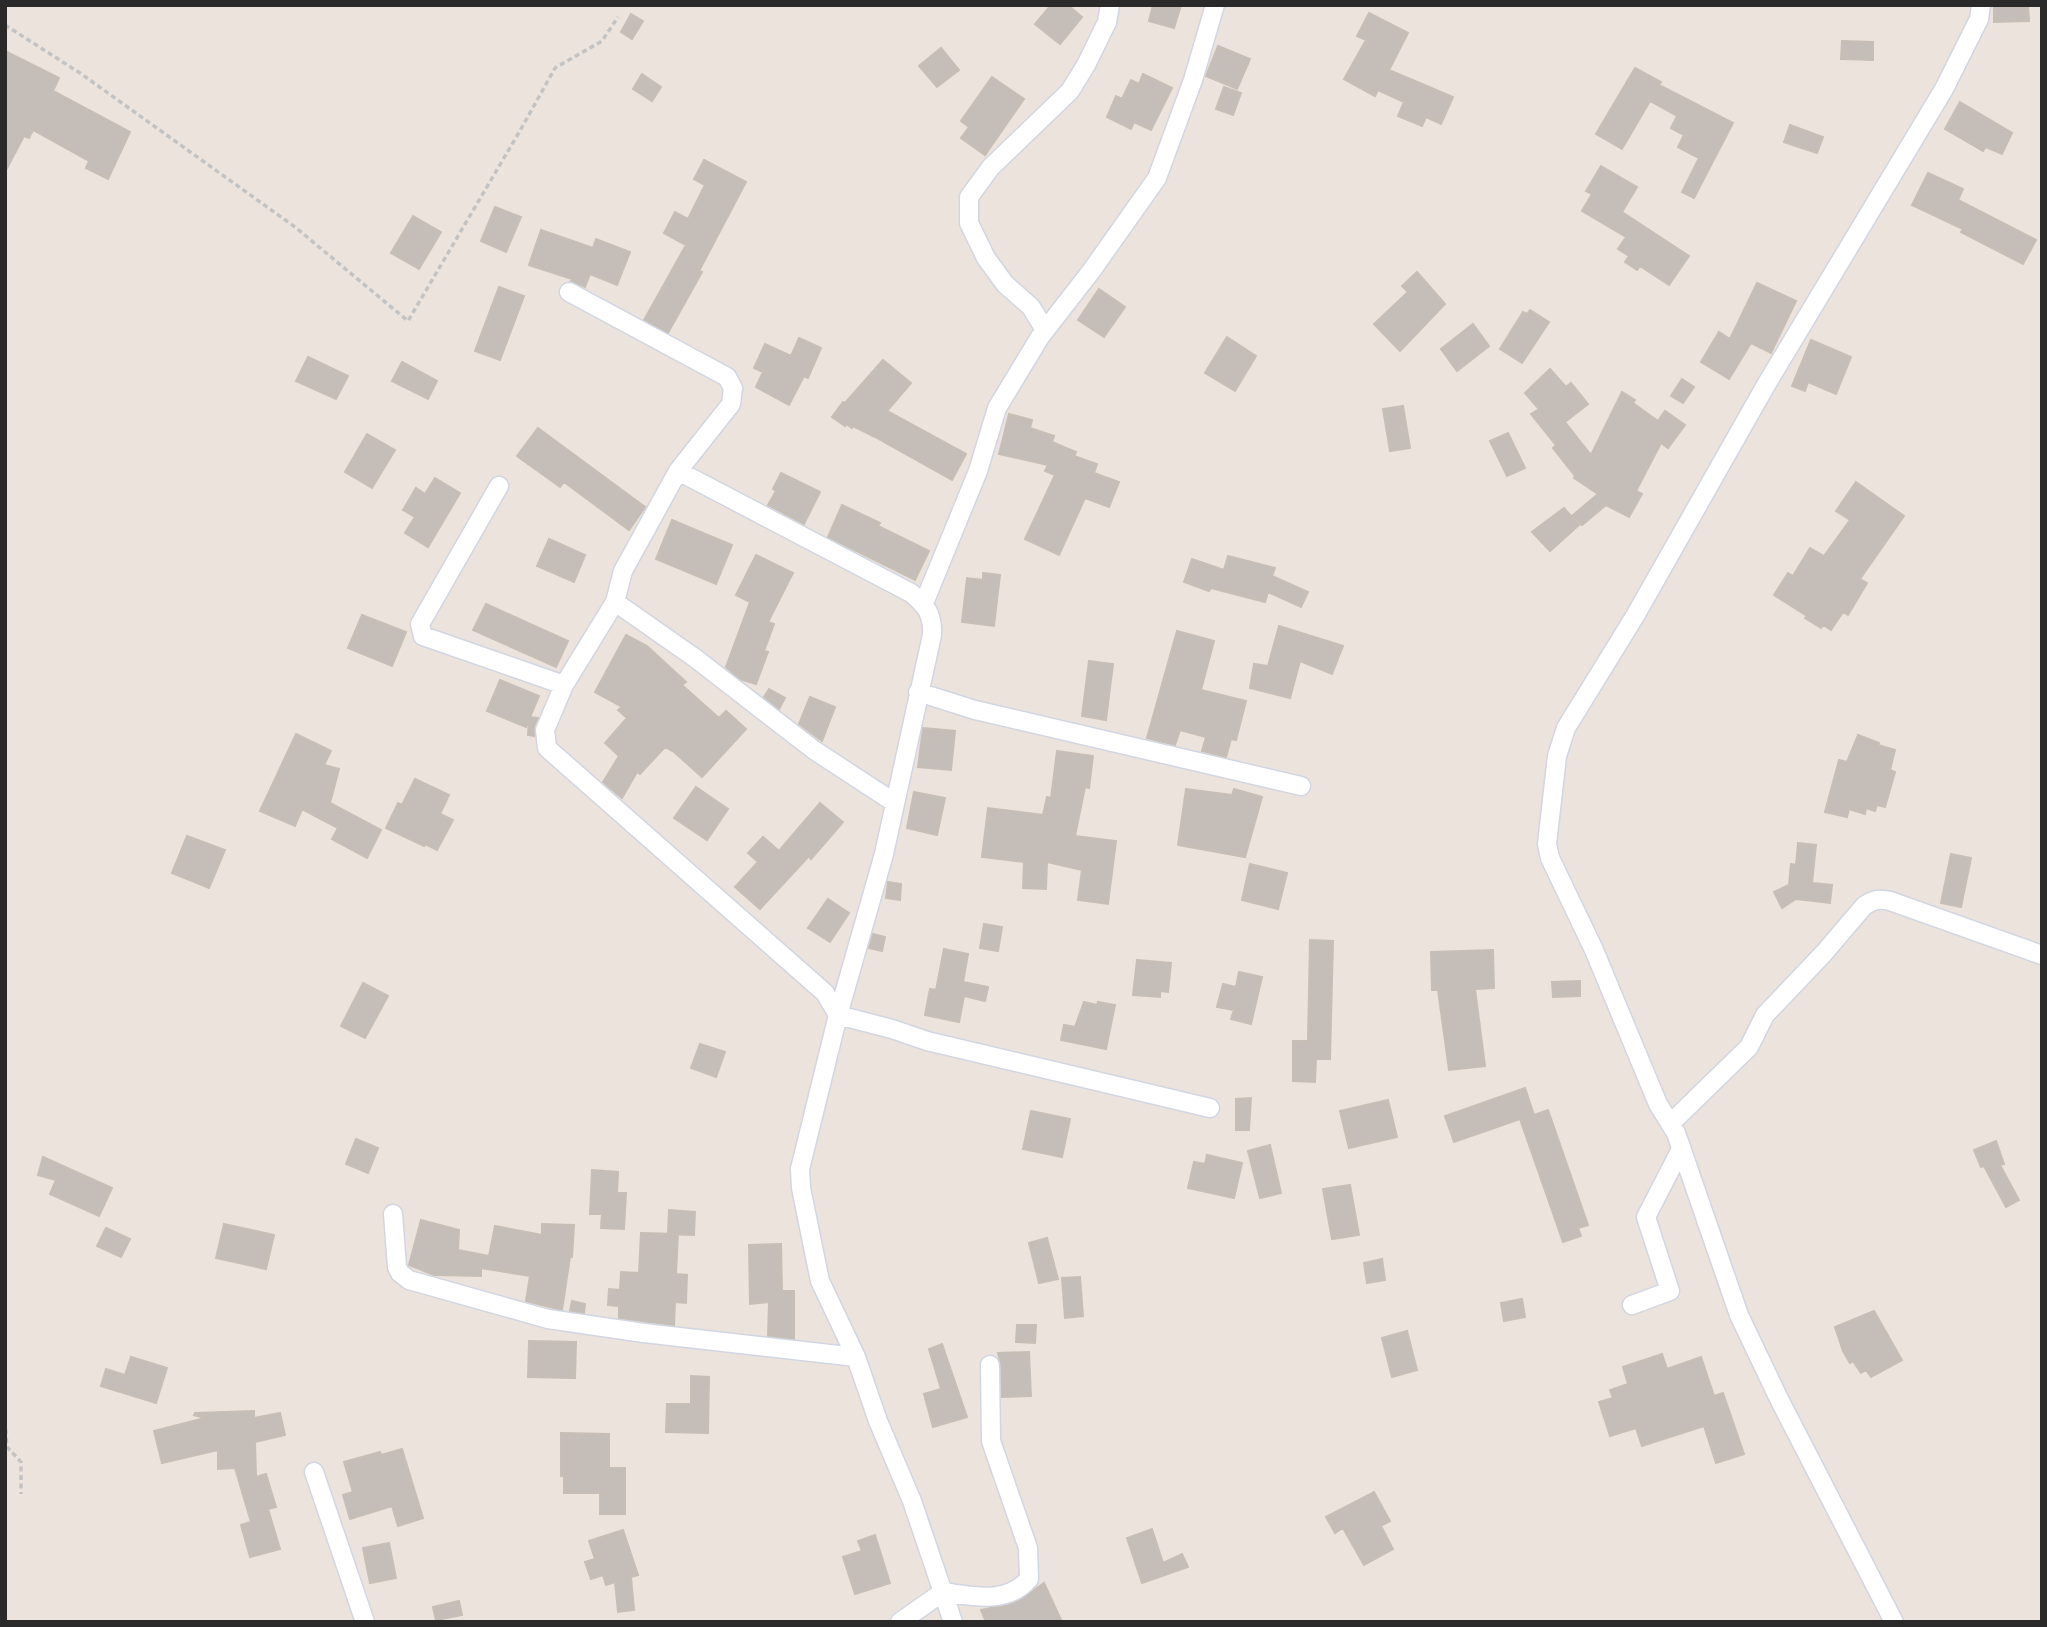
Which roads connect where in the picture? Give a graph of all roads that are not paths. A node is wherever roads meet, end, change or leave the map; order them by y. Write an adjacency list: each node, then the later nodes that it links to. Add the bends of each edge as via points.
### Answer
1 (1110, 5): 5 (street, via 1107,22 1070,90 999,159 970,197 970,223 986,258 1004,284 1031,306)
2 (1216, 5): 5 (street, via 1157,178)
3 (1981, 5): 17 (street, via 1979,19 1944,89 1559,743 1550,858 1658,1104)
4 (569, 292): 6 (street, via 731,382 731,404)
5 (1045, 330): 9 (street, via 997,408 978,471)
6 (678, 471): 8 (street, via 623,570); 9 (street)
7 (499, 486): 10 (street, via 420,624 423,636)
8 (615, 602): 10 (street); 13 (street, via 814,750)
9 (924, 603): 11 (street, via 932,635)
10 (564, 685): 15 (street, via 545,730 547,748 825,993)
11 (918, 692): 12 (street, via 975,710); 13 (street)
12 (1301, 786)
13 (895, 803): 15 (street)
14 (2042, 955): 17 (street, via 1890,901 1872,900 1765,1015 1749,1047)
15 (838, 1015): 16 (street, via 927,1041); 21 (street, via 800,1170 820,1281)
16 (1210, 1108)
17 (1671, 1123): 18 (street)
18 (1681, 1149): 20 (street, via 1646,1217 1670,1291); 28 (street, via 1739,1315)
19 (393, 1214): 21 (street, via 397,1267 409,1280 548,1319)
20 (1632, 1305)
21 (856, 1357): 24 (street)
22 (990, 1365): 24 (street, via 991,1441 1028,1548 1030,1576 1027,1582 992,1599)
23 (314, 1472): 25 (street)
24 (943, 1592): 26 (street); 27 (street)
25 (365, 1622)
26 (900, 1622)
27 (953, 1622)
28 (1894, 1622)

